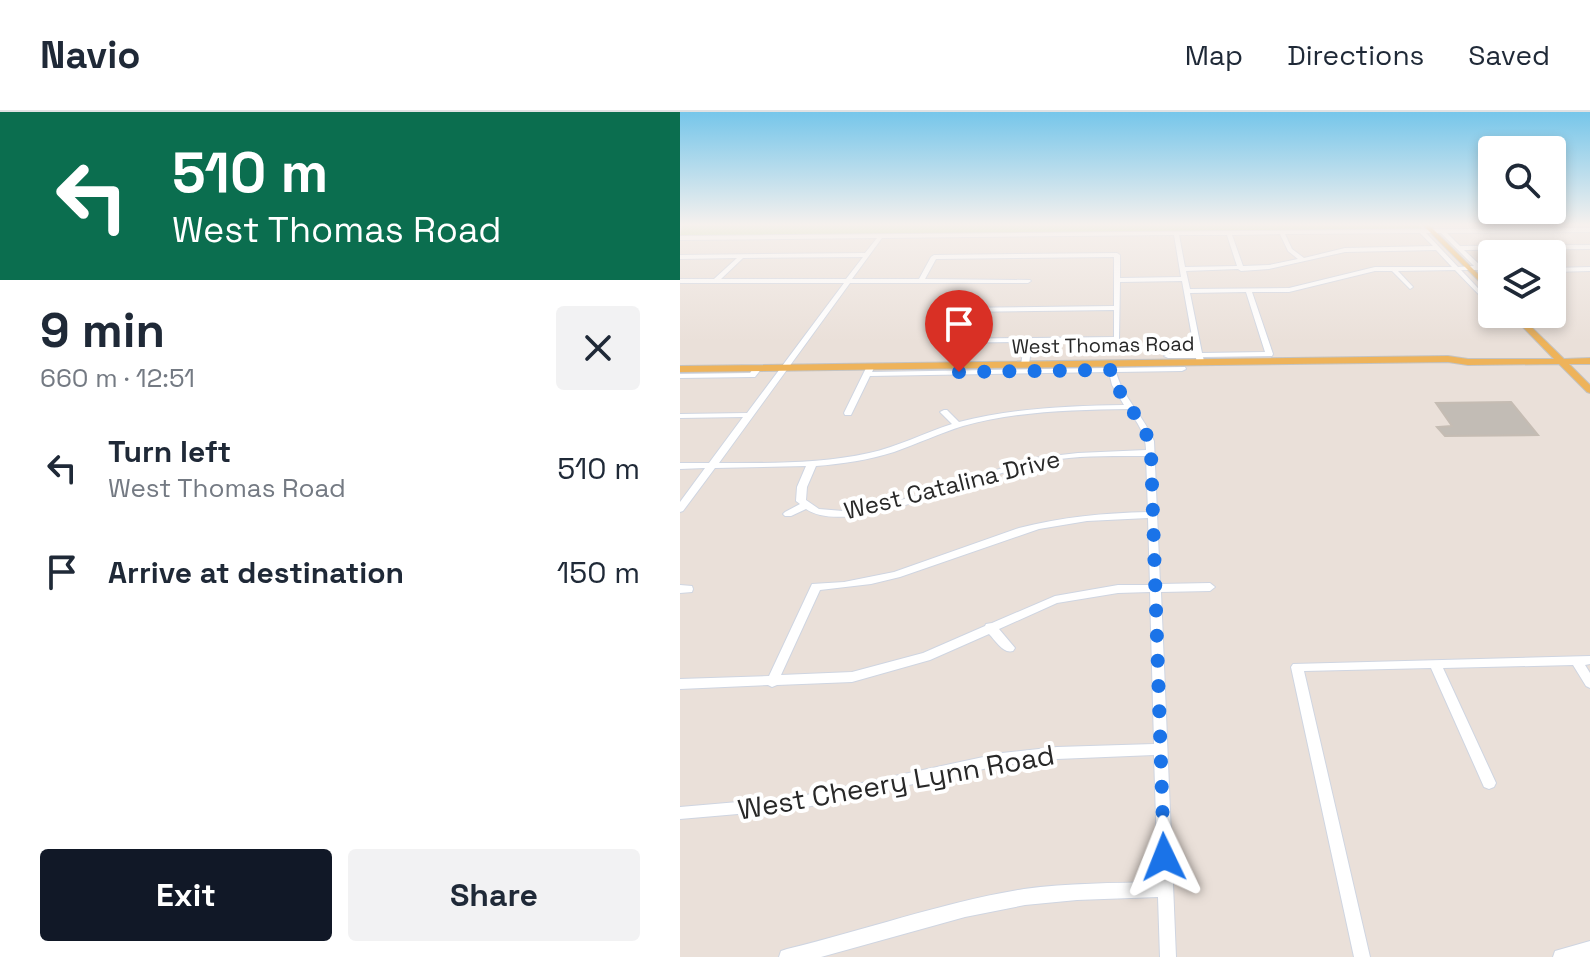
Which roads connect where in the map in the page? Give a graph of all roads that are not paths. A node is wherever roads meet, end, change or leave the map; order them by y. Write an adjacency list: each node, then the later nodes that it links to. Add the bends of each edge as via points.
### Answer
1 (734, 263): 24 (street)
2 (862, 263): 21 (street)
3 (930, 263): 19 (street)
4 (1117, 263): 22 (street)
5 (1181, 263): 13 (street)
6 (1239, 263): 14 (street)
7 (1284, 263): 14 (street)
8 (1451, 263): 10 (street)
9 (1464, 263): 11 (main road)
10 (1455, 268): 11 (street); 15 (street); 31 (street)
11 (1468, 268): 12 (street); 18 (main road)
12 (1478, 268)
13 (1182, 269): 14 (street); 20 (street)
14 (1241, 269)
15 (1394, 269): 26 (street); 27 (street)
16 (1590, 269): 17 (street)
17 (1566, 270)
18 (1478, 278)
19 (922, 279): 21 (street); 25 (street)
20 (1184, 279): 22 (street); 29 (street)
21 (849, 280): 24 (street); 42 (street)
22 (1118, 280): 32 (street)
23 (680, 281): 24 (street)
24 (716, 281)
25 (1028, 281)
26 (1325, 282): 28 (street); 30 (street)
27 (1410, 287)
28 (1338, 289)
29 (1186, 291): 30 (street); 38 (street)
30 (1249, 291): 38 (street, West Thomas Road, via 1269,354)
31 (1478, 292)
32 (1117, 308): 34 (street, via 1117,339); 34 (street, via 952,310 938,341)
33 (1528, 328): 37 (main road)
34 (1029, 340): 40 (street)
35 (1590, 353): 37 (main road, West Thomas Road)
36 (1168, 356): 38 (street, West Thomas Road)
37 (1557, 357): 38 (main road, West Thomas Road, via 1468,362); 39 (main road, West Thomas Road); 48 (main road)
38 (1199, 359): 41 (main road, West Thomas Road)
39 (1590, 361)
40 (1025, 364): 41 (main road, West Thomas Road); 46 (main road, West Thomas Road)
41 (1112, 366): 45 (street, West Thomas Road); 46 (street, West Thomas Road); 49 (street, via 1117,390)
42 (784, 367): 43 (main road, West Thomas Road); 46 (main road, West Thomas Road); 52 (street)
43 (758, 368): 44 (main road, West Thomas Road); 47 (street, West Thomas Road, via 752,375)
44 (680, 369)
45 (1182, 369)
46 (869, 370): 51 (street)
47 (680, 376)
48 (1590, 390)
49 (1130, 407): 54 (street, via 1040,409); 55 (street, via 1148,433)
50 (944, 412): 54 (street)
51 (848, 413)
52 (748, 415): 53 (street); 57 (street)
53 (680, 416)
54 (957, 425): 56 (street, via 891,451)
55 (1151, 453): 59 (street, West Catalina Drive, via 1025,463 854,514 821,514); 62 (street)
56 (812, 464): 57 (street); 59 (street, via 799,497)
57 (712, 465): 58 (street); 60 (street)
58 (680, 466)
59 (804, 506): 61 (street)
60 (680, 509)
61 (788, 514)
62 (1152, 515): 63 (street); 70 (street, via 1040,526 888,579 816,587)
63 (1155, 587): 64 (street); 65 (street, via 1055,600); 73 (street)
64 (1210, 587)
65 (990, 627): 66 (street); 70 (street, via 890,668 852,677)
66 (1009, 648)
67 (1576, 660): 68 (street); 69 (street); 71 (street)
68 (1590, 660)
69 (1435, 664): 74 (street); 80 (street, via 1297,667)
70 (772, 682): 72 (street)
71 (1590, 683)
72 (680, 684)
73 (1160, 749): 75 (street, West Cheery Lynn Road, via 1002,759 797,803); 76 (street)
74 (1489, 783)
75 (680, 813)
76 (1166, 889): 78 (street, via 1024,897); 79 (street)
77 (1590, 949): 81 (street)
78 (787, 957)
79 (1168, 957)
80 (1362, 957)
81 (1561, 957)

